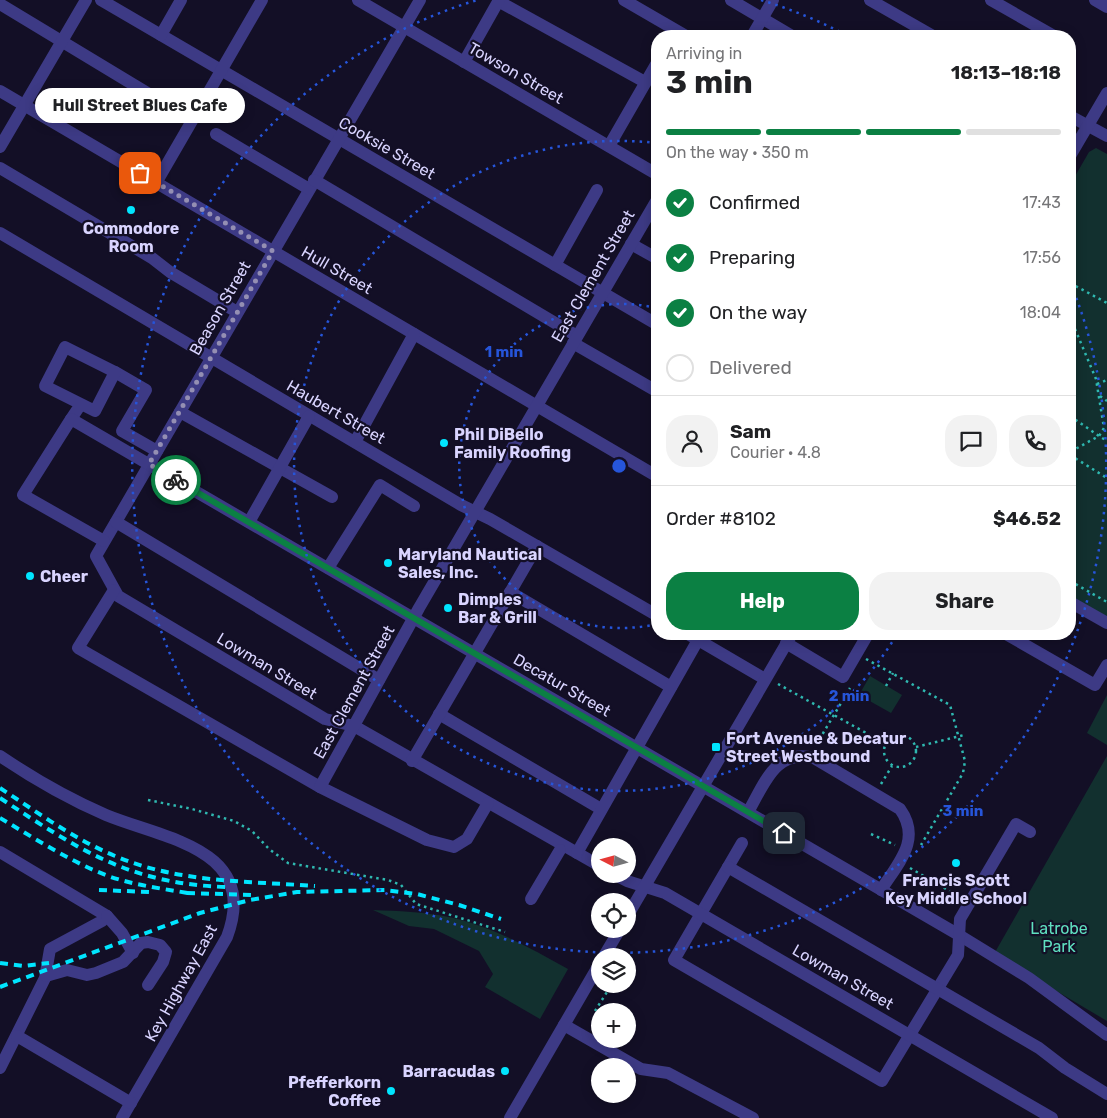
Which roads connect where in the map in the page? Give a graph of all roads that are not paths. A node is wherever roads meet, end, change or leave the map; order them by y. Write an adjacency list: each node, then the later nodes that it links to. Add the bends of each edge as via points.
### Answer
1 (86, 0): 24 (street)
2 (101, 0): 23 (street, Cooksie Street)
3 (181, 0): 23 (street)
4 (262, 0): 26 (street)
5 (358, 0): 17 (street, Towson Street)
6 (420, 0): 17 (street, Beason Street)
7 (624, 0): 18 (street)
8 (731, 0): 16 (street)
9 (773, 0): 16 (street)
10 (870, 0): 21 (street)
11 (991, 0): 22 (street)
12 (1095, 0): 15 (street)
13 (498, 1): 25 (street); 28 (street)
14 (0, 4): 24 (street)
15 (1107, 7)
16 (762, 18): 19 (street); 20 (street)
17 (404, 27): 25 (street, Towson Street); 37 (street, Beason Street)
18 (671, 30)
19 (755, 30)
20 (782, 30)
21 (922, 30)
22 (1044, 30)
23 (161, 35): 26 (street, Cooksie Street)
24 (62, 42): 31 (street); 33 (street)
25 (464, 62): 38 (street, Towson Street)
26 (222, 70): 33 (street); 37 (street, Cooksie Street)
27 (651, 73): 28 (street)
28 (646, 82): 38 (street)
29 (0, 91): 31 (street, Hull Street)
30 (1107, 93): 34 (street)
31 (24, 105): 40 (street); 43 (street, Hull Street)
32 (1076, 119): 34 (street)
33 (192, 120): 43 (street)
34 (1088, 126): 36 (street); 39 (street)
35 (216, 134): 44 (street)
36 (1107, 136)
37 (338, 139): 44 (street, Beason Street); 51 (street, Cooksie Street)
38 (609, 146): 42 (street, Towson Street)
39 (1076, 146)
40 (0, 147)
41 (0, 168): 53 (street)
42 (651, 171)
43 (156, 183): 49 (street, Hull Street)
44 (312, 184): 49 (street, Beason Street); 56 (street)
45 (597, 190): 51 (street)
46 (651, 210): 48 (street, East Clement Street)
47 (0, 233): 57 (street, Haubert Street)
48 (631, 244): 50 (street); 52 (street, East Clement Street)
49 (273, 251): 53 (street, Beason Street); 55 (street, Hull Street)
50 (651, 255)
51 (555, 265): 52 (street, Cooksie Street)
52 (602, 293): 54 (street, Cooksie Street); 56 (street, East Clement Street)
53 (237, 312): 57 (street, Beason Street)
54 (651, 321)
55 (414, 334): 61 (street, Hull Street); 65 (street)
56 (575, 340): 59 (street); 61 (street, East Clement Street)
57 (211, 357): 62 (street, Beason Street); 63 (street, Haubert Street)
58 (115, 372): 60 (street, via 95,411); 60 (street, via 65,347 45,386); 66 (street, via 146,390 122,431)
59 (651, 388)
60 (81, 404): 64 (street)
61 (536, 406): 69 (street, Hull Street); 72 (street, East Clement Street)
62 (180, 412): 66 (street, Beason Street); 68 (street)
63 (309, 416): 65 (street, Haubert Street); 68 (street)
64 (71, 419): 67 (street, Decatur Street); 75 (street, via 23,495)
65 (355, 442): 72 (street, Haubert Street)
66 (156, 451): 67 (street, Beason Street)
67 (149, 464): 73 (street, Beason Street); 74 (street, Decatur Street)
68 (280, 467): 70 (street); 74 (street)
69 (651, 473)
70 (332, 497)
71 (414, 506): 78 (street, via 380,485)
72 (475, 512): 76 (street, Haubert Street); 83 (street, East Clement Street)
73 (116, 522): 75 (street, Beason Street); 94 (street)
74 (249, 522): 78 (street, Decatur Street)
75 (104, 541): 77 (street, Beason Street)
76 (537, 546): 80 (street); 82 (street, Haubert Street)
77 (96, 556): 79 (street, Lowman Street)
78 (328, 568): 83 (street, Decatur Street)
79 (114, 590): 97 (street, Lowman Street, via 118,596 325,719); 102 (street, via 78,648)
80 (510, 592): 91 (street); 95 (street)
81 (1076, 605): 84 (street)
82 (651, 612)
83 (414, 618): 91 (street, Decatur Street); 94 (street, East Clement Street)
84 (1107, 623)
85 (692, 640): 95 (street)
86 (698, 640): 93 (street)
87 (788, 640): 93 (street)
88 (790, 640): 89 (street, via 843,677)
89 (865, 640)
90 (1016, 640): 92 (street, via 1095,685)
91 (475, 653): 96 (street); 98 (street, Decatur Street)
92 (1107, 665)
93 (765, 679): 101 (street)
94 (379, 680): 97 (street, East Clement Street)
95 (670, 687): 98 (street)
96 (439, 714): 100 (street); 104 (street)
97 (354, 726): 100 (street, Lowman Street); 102 (street, East Clement Street)
98 (636, 746): 101 (street, Decatur Street); 104 (street)
99 (0, 756): 132 (street, Key Highway East, via 91,808 186,842 207,854 229,880 234,914 227,937)
100 (412, 761): 103 (street, Lowman Street)
101 (703, 786): 105 (street, Decatur Street); 114 (street)
102 (320, 787): 103 (street, via 427,840 454,847 467,839)
103 (488, 803): 110 (street, Lowman Street)
104 (602, 809): 110 (street)
105 (748, 812): 115 (street, Decatur Street); 115 (street, via 774,768 793,756 809,757 875,794 900,809 908,820 910,833 910,852)
106 (1030, 832): 120 (street, via 1016,824 960,919)
107 (742, 843): 112 (street)
108 (560, 850): 116 (street)
109 (0, 852): 119 (street)
110 (576, 852): 111 (street, Lowman Street)
111 (591, 861)
112 (728, 867): 118 (street); 125 (street)
113 (636, 883): 114 (street, Lowman Street)
114 (644, 886): 117 (street); 118 (street, Lowman Street, via 665,893)
115 (881, 890): 120 (street, Decatur Street)
116 (531, 899)
117 (636, 900)
118 (702, 914): 127 (street, Lowman Street); 127 (street, via 674,960 882,1081)
119 (107, 916): 121 (street); 122 (street, via 50,949)
120 (959, 935): 125 (street, via 958,955); 128 (street, Decatur Street, via 1029,978)
121 (133, 953): 122 (street, via 123,962 96,973 86,975 67,970); 124 (street, via 141,944 148,942 160,945 166,952)
122 (46, 976): 129 (street)
123 (591, 979): 126 (street)
124 (148, 985)
125 (938, 989): 127 (street); 131 (street, via 1039,1048 1064,1068)
126 (564, 1025): 134 (street); 135 (street, via 641,1069 668,1073)
127 (911, 1035): 136 (street, Lowman Street)
128 (1107, 1035)
129 (17, 1036): 130 (street); 132 (street)
130 (0, 1068)
131 (1107, 1094)
132 (131, 1103): 133 (street, Key Highway East)
133 (122, 1118)
134 (510, 1118)
135 (753, 1118)
136 (1052, 1118)

